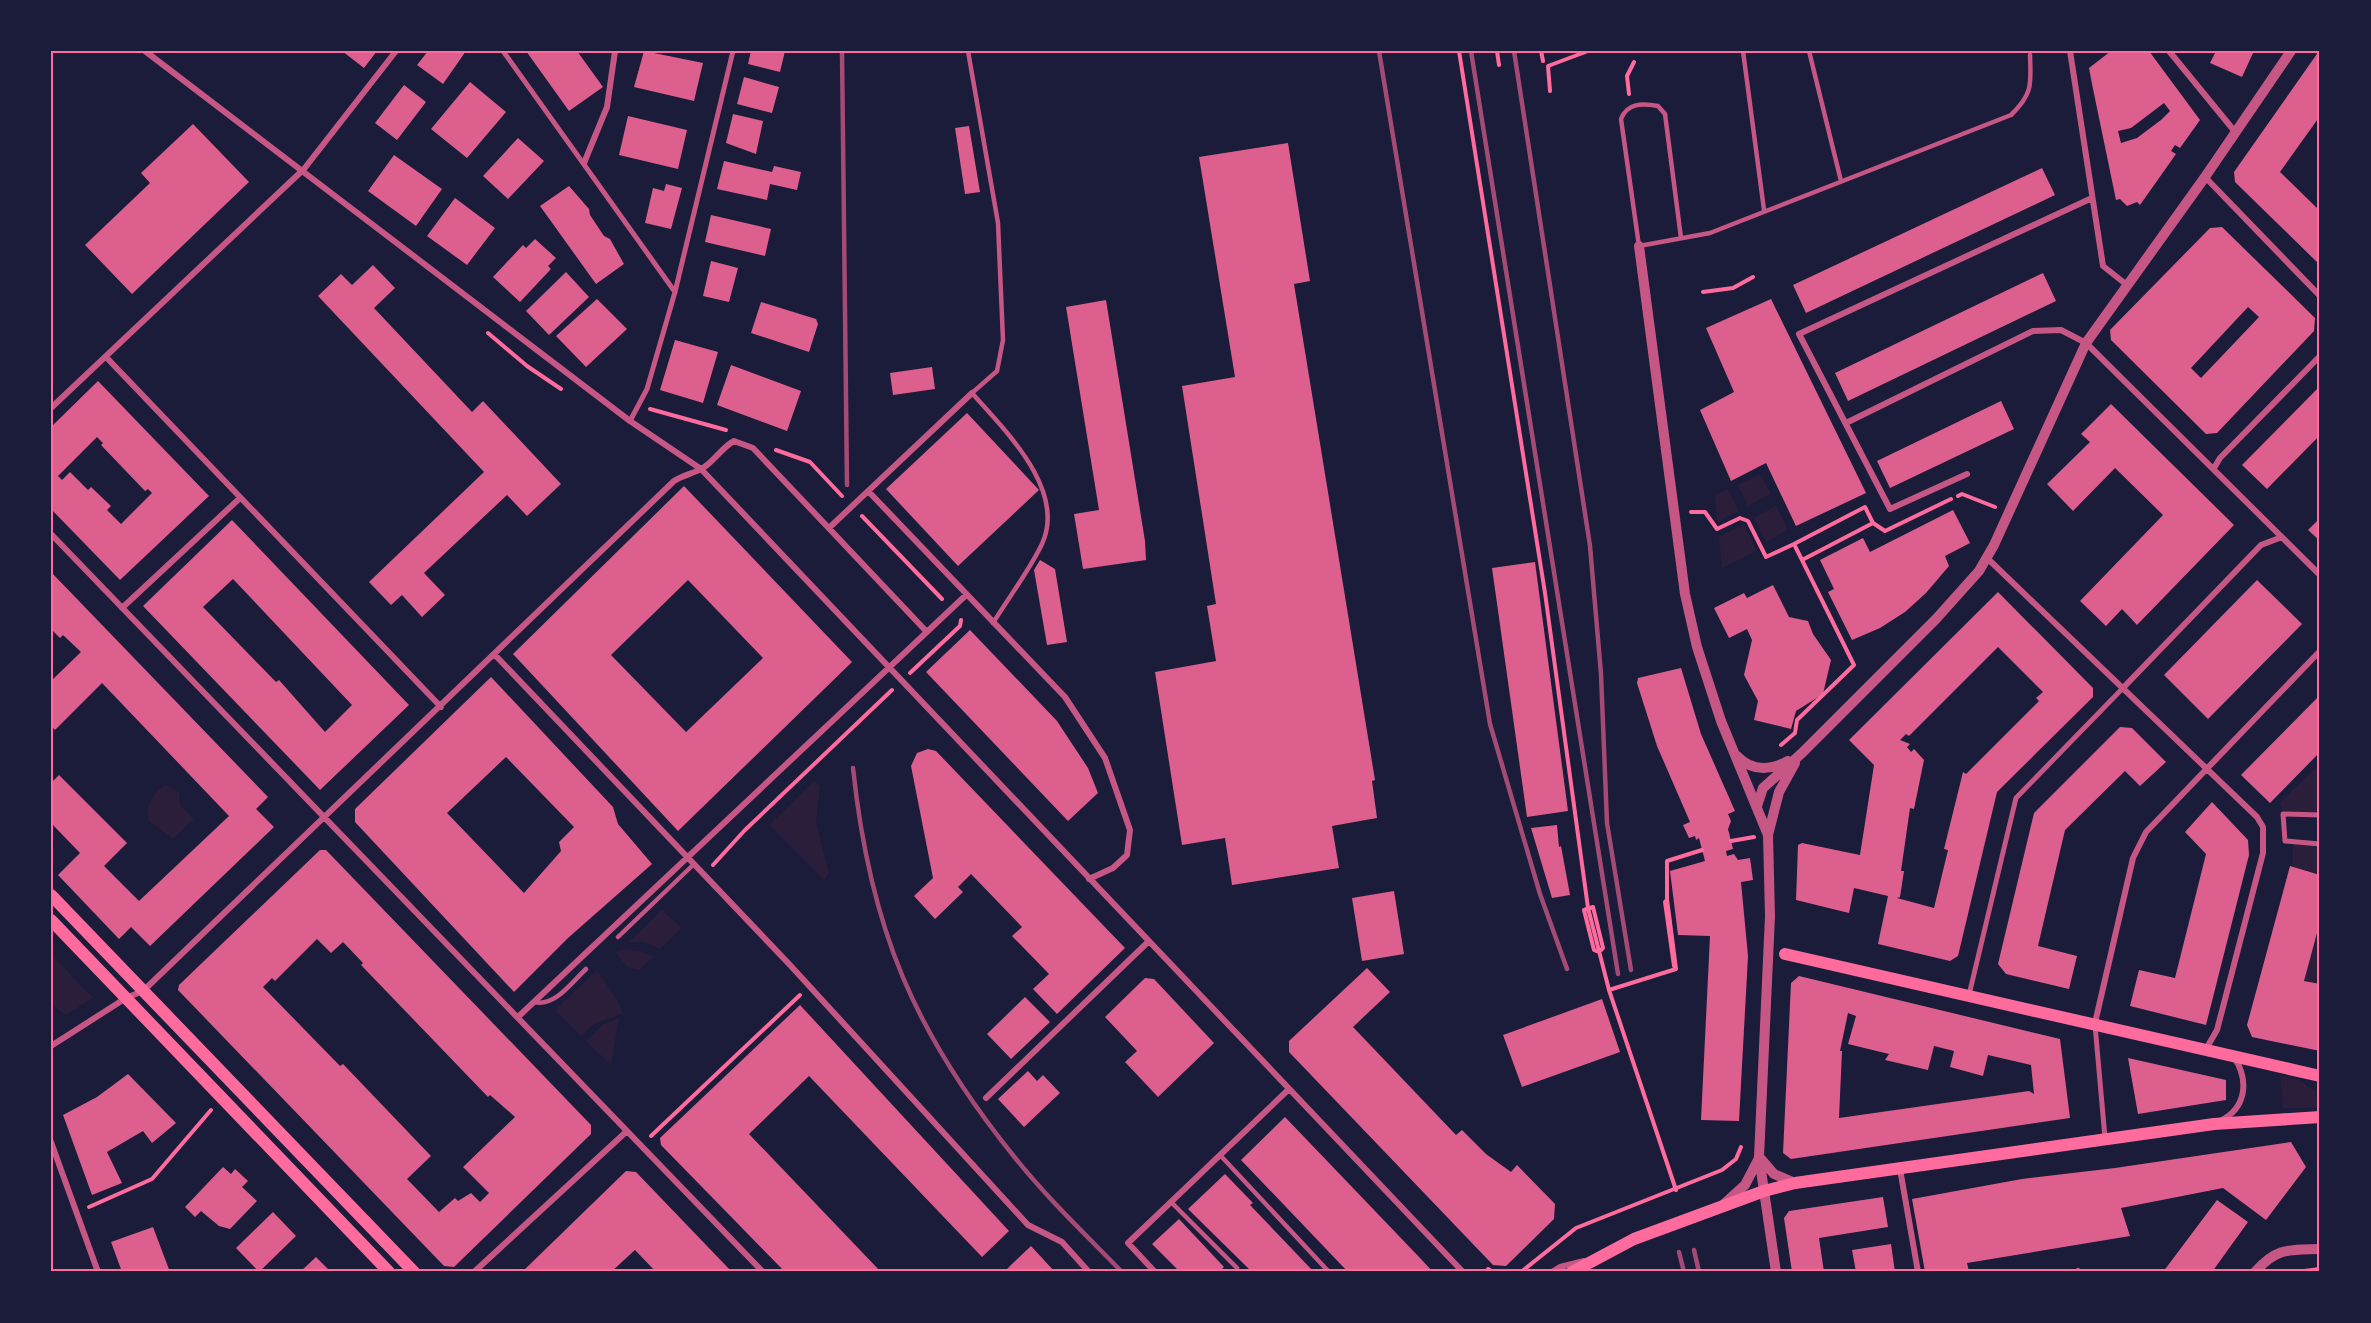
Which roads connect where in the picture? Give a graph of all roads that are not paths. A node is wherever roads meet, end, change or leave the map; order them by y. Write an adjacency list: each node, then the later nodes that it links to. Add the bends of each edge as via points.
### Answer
1 (145, 51): 15 (street)
2 (396, 51): 15 (street)
3 (503, 51): 14 (street)
4 (615, 51): 14 (street, via 607,107)
5 (733, 51): 23 (street)
6 (968, 51): 28 (lane, via 998,223 1003,340 997,371)
7 (1743, 51): 19 (lane)
8 (1809, 51): 17 (lane)
9 (2070, 51): 18 (street)
10 (2169, 51): 13 (street)
11 (2291, 51): 13 (street)
12 (2030, 55): 17 (lane, via 2031,85 2025,101 2011,115)
13 (2235, 133): 16 (street)
14 (584, 163): 23 (street)
15 (304, 170): 27 (street); 30 (street)
16 (2205, 177): 22 (street); 24 (street)
17 (1841, 181): 19 (lane)
18 (2092, 198): 22 (street, via 2103,266); 31 (street, via 1799,334)
19 (1764, 210): 20 (lane, via 1710,233)
20 (1681, 238): 21 (lane); 21 (lane, via 1665,114 1658,106 1630,106 1621,119)
21 (1639, 246): 52 (street, via 1685,594 1697,647)
22 (2127, 285): 25 (street)
23 (675, 292): 30 (street, via 648,389)
24 (2320, 297)
25 (2086, 343): 31 (street, via 2061,330 2033,331); 32 (street); 40 (street)
26 (2320, 356): 32 (street)
27 (106, 357): 29 (street); 36 (street)
28 (972, 393): 35 (street); 44 (lane, via 1027,458 1041,486 1046,518 1043,542)
29 (51, 408)
30 (630, 421): 33 (street)
31 (1846, 423): 34 (street, via 1890,509)
32 (2214, 468): 39 (street)
33 (701, 469): 37 (street, via 734,441 753,448); 47 (street, via 674,481); 48 (street)
34 (1967, 474)
35 (869, 492): 37 (street); 42 (street)
36 (240, 498): 43 (street); 50 (street)
37 (830, 527): 45 (street)
38 (51, 534): 43 (street)
39 (2282, 537): 41 (street); 49 (street, via 2261,545)
40 (1987, 558): 49 (street); 51 (street, via 1936,619)
41 (2320, 575)
42 (965, 596): 44 (street); 45 (street)
43 (122, 608): 58 (street)
44 (993, 623): 64 (street, via 1065,698 1105,758 1130,830 1127,855 1113,868)
45 (926, 631): 48 (street)
46 (2320, 651): 53 (street)
47 (495, 655): 50 (street); 62 (street)
48 (890, 666): 62 (street); 64 (street)
49 (2122, 689): 53 (street); 74 (street, via 2016,798)
50 (441, 706): 58 (street)
51 (1802, 753): 52 (street, via 1779,766 1756,767); 54 (street); 56 (street)
52 (1735, 754): 55 (street)
53 (2206, 769): 78 (street, via 2139,844); 80 (street, via 2257,817 2264,837 2217,1030)
54 (1783, 785): 56 (street, via 1772,794); 60 (street)
55 (1748, 787): 56 (street); 57 (street)
56 (1759, 794): 57 (street)
57 (1757, 806): 60 (street)
58 (325, 815): 73 (street); 77 (street)
59 (2320, 815): 61 (street, via 2283,814 2285,842)
60 (1768, 835): 67 (street)
61 (2320, 844)
62 (689, 858): 63 (street); 76 (street)
63 (694, 864): 68 (lane); 106 (street, via 1028,1224 1062,1242)
64 (1089, 879): 69 (street)
65 (51, 895): 73 (main road)
66 (51, 920): 75 (main road)
67 (1769, 932): 70 (street, via 1774,945); 71 (street)
68 (618, 937)
69 (1148, 942): 84 (street); 85 (street)
70 (1785, 954): 71 (street, via 1775,957); 74 (main road)
71 (1768, 966): 92 (street)
72 (586, 969): 76 (lane, via 552,1001)
73 (143, 991): 75 (street); 103 (main road)
74 (1969, 995): 78 (main road)
75 (126, 998): 79 (street); 102 (main road)
76 (534, 1002): 77 (street)
77 (518, 1017): 88 (street)
78 (2095, 1023): 80 (main road); 89 (street)
79 (51, 1046)
80 (2205, 1050): 81 (main road)
81 (2233, 1057): 82 (main road); 87 (street, via 2244,1079 2241,1101 2234,1112)
82 (2315, 1075): 83 (street)
83 (2320, 1083)
84 (1288, 1090): 91 (street); 109 (street)
85 (986, 1098)
86 (2320, 1117): 87 (main road)
87 (2214, 1124): 89 (main road)
88 (627, 1131): 104 (street); 105 (street)
89 (2105, 1139): 93 (main road)
90 (51, 1142): 101 (street)
91 (1220, 1155): 96 (street); 108 (lane)
92 (1759, 1157): 94 (street, via 1773,1174); 95 (street); 97 (street, via 1744,1185)
93 (1900, 1169): 94 (main road); 113 (street)
94 (1795, 1183): 95 (main road)
95 (1764, 1191): 97 (main road); 112 (street)
96 (1171, 1202): 100 (lane); 107 (street, via 1128,1243)
97 (1718, 1208): 99 (main road)
98 (2320, 1250): 114 (street, via 2285,1250 2267,1259)
99 (1590, 1260): 110 (street); 111 (main road)
100 (1237, 1268)
101 (98, 1272)
102 (389, 1272)
103 (414, 1272)
104 (474, 1272)
105 (762, 1272)
106 (1089, 1272)
107 (1155, 1272)
108 (1329, 1272)
109 (1463, 1272)
110 (1552, 1272)
111 (1572, 1272)
112 (1776, 1272)
113 (1918, 1272)
114 (2255, 1272)

